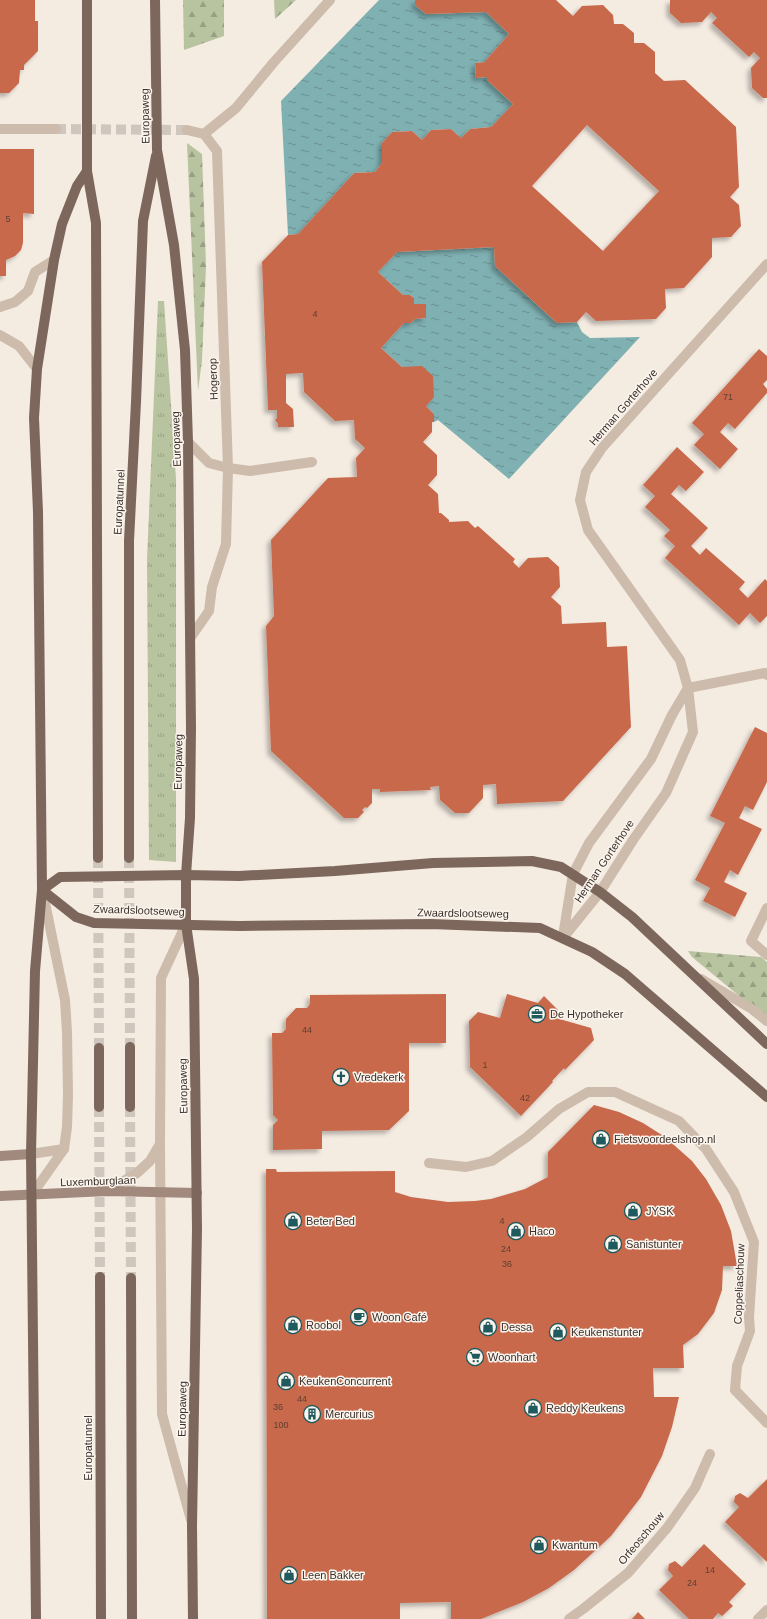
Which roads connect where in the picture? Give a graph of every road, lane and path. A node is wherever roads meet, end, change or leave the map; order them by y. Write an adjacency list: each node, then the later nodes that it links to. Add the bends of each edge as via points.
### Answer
1 (87, 0): 9 (main road)
2 (156, 0): 8 (main road, Europaweg)
3 (330, 0): 7 (street, via 236,108)
4 (0, 129): 5 (street)
5 (56, 129)
6 (187, 130): 7 (street)
7 (204, 134): 17 (street, Hogerop, via 217,151)
8 (158, 150): 15 (main road, Europaweg, via 174,245 185,350); 22 (main road, Europatunnel, via 143,220 129,541)
9 (87, 171): 10 (main road, via 77,186 62,224); 21 (main road, Europatunnel, via 96,223)
10 (54, 260): 12 (street, via 34,272 28,291 15,302); 14 (main road)
11 (767, 264): 20 (street, Herman Gorterhove, via 602,448 586,472 580,500 588,530 680,660)
12 (0, 307)
13 (0, 335): 14 (street, via 19,346)
14 (36, 369): 25 (main road, via 34,418 38,512)
15 (188, 442): 17 (street, via 209,463); 18 (main road, Europaweg)
16 (312, 462): 17 (street, via 250,471)
17 (228, 468): 18 (street, Hogerop, via 226,544 212,587 209,611)
18 (190, 637): 24 (main road, Europaweg, via 190,818)
19 (766, 673): 20 (street)
20 (688, 688): 23 (street, Herman Gorterhove, via 651,759 589,843); 26 (street, Herman Gorterhove, via 693,732 677,770 666,793)
21 (98, 858)
22 (129, 858)
23 (573, 874): 24 (main road, via 561,867 532,861 433,863 239,876); 26 (main road); 29 (street, Herman Gorterhove)
24 (186, 875): 25 (main road, via 60,877); 28 (main road, Europaweg)
25 (42, 890): 28 (main road, Zwaardslootseweg, via 76,917 94,922); 40 (street, via 65,1000 68,1095); 41 (main road, via 35,971)
26 (600, 892): 29 (street, Herman Gorterhove); 31 (main road, via 632,917)
27 (767, 908): 30 (street, via 751,941)
28 (186, 924): 29 (main road, Zwaardslootseweg, via 519,926 540,928); 39 (street, Europaweg, via 162,978); 46 (main road, Europaweg, via 194,979)
29 (563, 938): 36 (main road, Zwaardslootseweg, via 592,952 625,974)
30 (767, 955)
31 (697, 977): 32 (street, via 752,1009); 33 (main road)
32 (767, 1021)
33 (767, 1044)
34 (130, 1047): 38 (main road)
35 (99, 1048): 37 (main road)
36 (767, 1097)
37 (99, 1107)
38 (130, 1107)
39 (160, 1144): 44 (street, via 150,1161 137,1173); 45 (street, Europaweg)
40 (64, 1149): 41 (street); 48 (street)
41 (31, 1154): 42 (street); 48 (main road)
42 (0, 1156)
43 (429, 1163): 51 (street, Coppeliaschouw, via 466,1167 492,1161 527,1137 559,1109 588,1092 615,1092 679,1121 706,1149 734,1192 754,1242 750,1331 737,1366 735,1390)
44 (107, 1191): 45 (street, Luxemburglaan); 48 (street, Luxemburglaan)
45 (161, 1192): 46 (street, Luxemburglaan); 53 (street, Europaweg, via 162,1414)
46 (196, 1193): 53 (main road, Europaweg)
47 (0, 1196): 48 (street, Luxemburglaan)
48 (31, 1196): 55 (main road)
49 (100, 1277): 56 (main road, Europatunnel)
50 (131, 1278): 57 (main road)
51 (767, 1423)
52 (710, 1454): 59 (street, Orfeoschouw, via 695,1488 667,1528 628,1573)
53 (192, 1526): 58 (main road, Europaweg)
54 (767, 1610): 60 (street)
55 (36, 1619)
56 (101, 1619)
57 (132, 1619)
58 (193, 1619)
59 (569, 1619)
60 (758, 1619)

